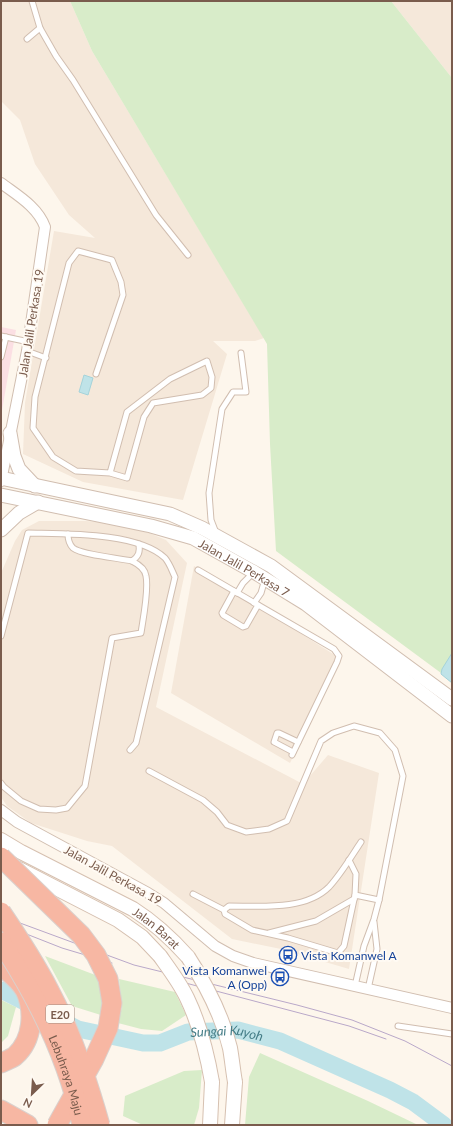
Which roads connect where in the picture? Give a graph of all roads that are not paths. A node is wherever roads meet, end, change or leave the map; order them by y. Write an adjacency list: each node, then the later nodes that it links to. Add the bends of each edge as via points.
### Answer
1 (32, 1): 2 (lane)
2 (40, 28): 3 (lane); 5 (lane, via 156,215)
3 (27, 40)
4 (1, 183): 7 (street, Jalan Jalil Perkasa 19, via 35,210 45,227)
5 (188, 255)
6 (3, 336): 7 (lane); 9 (lane)
7 (28, 346): 10 (lane); 12 (street, Jalan Jalil Perkasa 19)
8 (241, 353): 21 (lane, via 246,392 232,392 222,409 208,493 211,520)
9 (1, 357)
10 (46, 358): 11 (lane, via 69,263 78,251 112,260 123,295); 14 (lane, via 35,397 33,428 53,457 76,471)
11 (96, 374)
12 (10, 433): 13 (street); 15 (street, Jalan Jalil Perkasa 19); 16 (street, via 19,469)
13 (1, 445)
14 (110, 474): 14 (lane, via 127,412 170,379 208,362 212,377 211,388 202,395 153,404 144,417 127,478)
15 (1, 479): 16 (street, Jalan Jalil Perkasa 7)
16 (35, 486): 21 (street, Jalan Jalil Perkasa 7, via 170,514)
17 (1, 494): 18 (street, Jalan Jalil Perkasa 7)
18 (38, 502): 19 (street, via 19,513); 26 (street, Jalan Jalil Perkasa 7, via 151,526 193,538)
19 (1, 530)
20 (68, 534): 22 (lane, via 105,537); 23 (lane, via 68,541 73,548); 30 (lane, via 28,533)
21 (216, 535): 24 (street, Jalan Jalil Perkasa 7)
22 (139, 544): 23 (lane, via 139,554); 34 (lane, via 165,558 175,577 136,743)
23 (132, 560): 36 (lane, via 141,566 146,575 141,633 112,638 85,786 67,808 56,810 39,809 21,801)
24 (266, 563): 26 (lane); 27 (lane); 31 (street, Jalan Jalil Perkasa 7)
25 (198, 570): 28 (lane)
26 (254, 572): 27 (street, Jalan Jalil Perkasa 7); 28 (lane)
27 (265, 578): 29 (lane); 32 (street, Jalan Jalil Perkasa 7, via 306,604)
28 (236, 592): 29 (lane); 29 (lane, via 222,615 243,627 246,626)
29 (256, 604): 33 (lane, via 334,649 339,656)
30 (2, 632)
31 (452, 699)
32 (452, 716)
33 (298, 742): 33 (lane, via 292,754 273,740 279,733)
34 (130, 750)
35 (149, 771): 44 (lane, via 203,800 227,825 246,832 269,829 287,821 321,741 333,733 354,726 380,733 395,750 403,776)
36 (1, 783)
37 (1, 810): 51 (street, Jalan Jalil Perkasa 19, via 17,822 164,903 215,946 233,956 253,963)
38 (1, 840): 63 (main road, Jalan Barat, bridge, via 133,909 168,935 188,957 217,1008 230,1048 234,1082)
39 (361, 842): 41 (lane)
40 (1, 858): 59 (highway, bridge, via 81,935 96,955 108,979 112,1003 108,1028 94,1059); 62 (main road, Jalan Barat, bridge, via 118,920 142,937 160,956 187,997 196,1016 212,1082)
41 (349, 860): 43 (lane, via 356,874); 45 (lane, via 329,887 315,897 288,905 229,906)
42 (193, 894): 45 (lane)
43 (354, 897): 44 (lane); 48 (lane, via 316,921); 48 (lane, via 344,946 338,953)
44 (379, 900): 47 (lane)
45 (224, 910): 48 (lane, via 225,914 252,930)
46 (1, 912): 61 (highway, Lebuhraya Maju / E20, bridge, via 49,990 74,1044 89,1084)
47 (374, 919): 51 (lane, via 364,946); 52 (lane, via 376,949)
48 (268, 933)
49 (1, 942): 60 (highway, Lebuhraya Maju / E20, bridge, via 34,996 60,1051)
50 (1, 966): 56 (highway, via 13,975 24,989 30,1002 32,1016 25,1044 14,1056)
51 (355, 986): 52 (street, Jalan Jalil Perkasa 19)
52 (368, 989): 53 (street, Jalan Jalil Perkasa 19)
53 (452, 1008)
54 (398, 1026): 55 (lane)
55 (452, 1034)
56 (1, 1063)
57 (1, 1110): 58 (highway)
58 (28, 1125)
59 (57, 1125)
60 (82, 1125)
61 (100, 1125)
62 (210, 1125)
63 (232, 1125)

